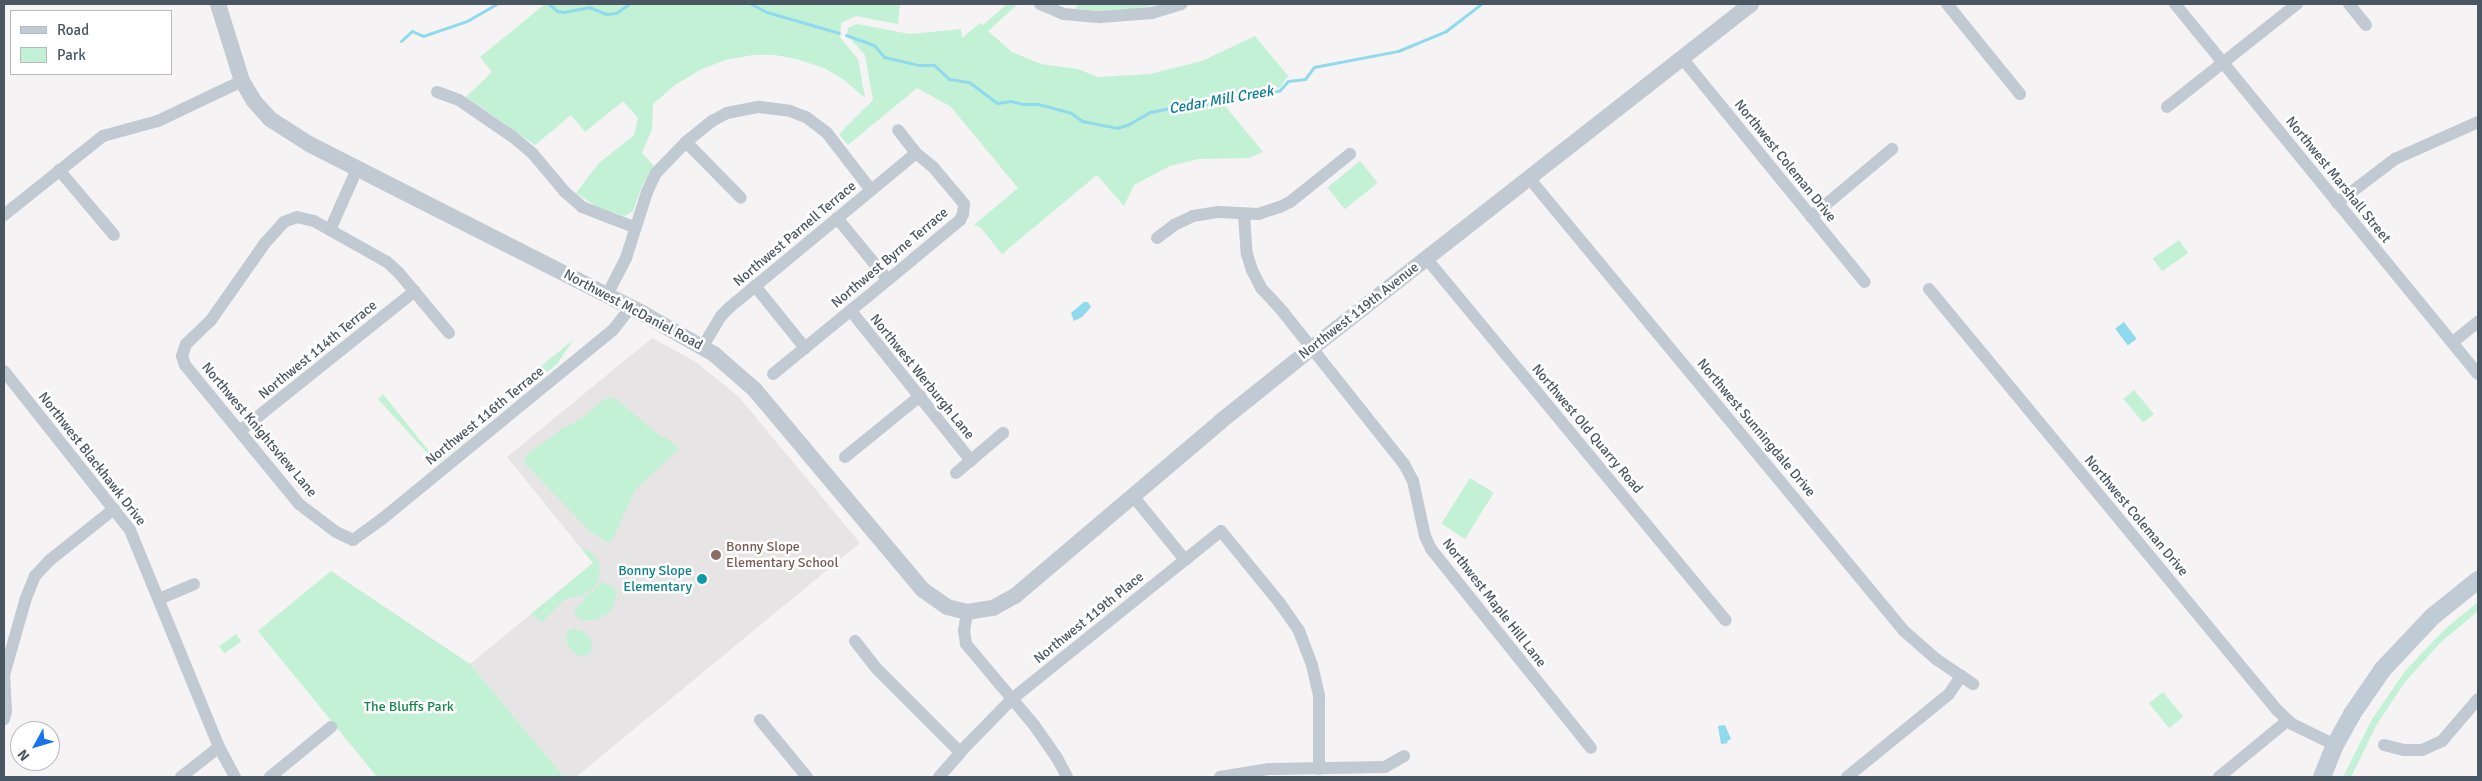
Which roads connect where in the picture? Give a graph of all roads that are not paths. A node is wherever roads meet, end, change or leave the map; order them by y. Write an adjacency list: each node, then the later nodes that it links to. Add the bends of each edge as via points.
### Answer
1 (218, 4): 12 (street, Northwest McDaniel Road)
2 (1040, 4): 3 (street, via 1063,14 1101,17 1152,13)
3 (1182, 4)
4 (1750, 4): 10 (street, Northwest 119th Avenue)
5 (1947, 4): 14 (street)
6 (2175, 4): 11 (street, Northwest Marshall Street)
7 (2297, 4): 11 (street)
8 (2348, 4): 9 (street)
9 (2366, 25)
10 (1682, 58): 24 (street, Northwest 119th Avenue); 30 (street, Northwest Coleman Drive)
11 (2222, 61): 15 (street); 27 (street, Northwest Marshall Street)
12 (242, 81): 22 (street, Northwest McDaniel Road, via 262,111 282,128); 23 (street, via 158,121 103,136)
13 (437, 92): 32 (street, via 459,100 519,142 582,207)
14 (2020, 94)
15 (2167, 107)
16 (2478, 122): 27 (street, via 2395,159)
17 (898, 130): 20 (street, Northwest Byrne Terrace)
18 (686, 142): 25 (street, via 712,120 727,113 759,107 790,111 806,117 827,133); 26 (street); 32 (street, via 656,173)
19 (1892, 149): 30 (street)
20 (916, 154): 25 (street, Northwest Parnell Terrace); 37 (street, Northwest Byrne Terrace, via 933,167 964,204 965,210 960,220)
21 (1350, 154): 29 (street, via 1290,202 1271,211)
22 (357, 169): 33 (street); 42 (street, Northwest McDaniel Road)
23 (59, 170): 28 (street); 34 (street)
24 (1529, 178): 36 (street, Northwest 119th Avenue); 71 (street, Northwest Sunningdale Drive, via 1904,631 1926,652)
25 (871, 190): 31 (street, Northwest Parnell Terrace)
26 (741, 198)
27 (2337, 203): 47 (street, Northwest Marshall Street)
28 (4, 214)
29 (1244, 215): 35 (street, via 1218,212 1193,216); 50 (street, Northwest Maple Hill Lane, via 1247,254 1257,281)
30 (1811, 217): 38 (street, Northwest Coleman Drive)
31 (837, 218): 37 (street); 39 (street, Northwest Parnell Terrace)
32 (634, 227): 42 (street, via 626,258)
33 (330, 230): 41 (street, via 387,262); 55 (street, Northwest Knightsview Lane, via 311,219 297,217 287,220 272,234 211,320 184,347 185,365)
34 (114, 235)
35 (1157, 238)
36 (1426, 258): 50 (street, Northwest 119th Avenue); 68 (street, Northwest Old Quarry Road)
37 (888, 280): 44 (street, Northwest Byrne Terrace)
38 (1865, 282)
39 (755, 286): 48 (street, Northwest Parnell Terrace, via 721,316); 49 (street)
40 (1929, 290): 77 (street, Northwest Coleman Drive)
41 (415, 291): 46 (street); 55 (street, Northwest 114th Terrace)
42 (607, 295): 43 (street, Northwest McDaniel Road)
43 (631, 307): 48 (street, Northwest McDaniel Road); 62 (street, Northwest 116th Terrace, via 613,330 360,537)
44 (851, 311): 49 (street, Northwest Byrne Terrace); 54 (street, Northwest Werburgh Lane)
45 (2478, 322): 47 (street)
46 (449, 333)
47 (2453, 342): 53 (street, Northwest Marshall Street)
48 (703, 346): 67 (street, Northwest McDaniel Road, via 752,387 923,590 947,607)
49 (805, 348): 52 (street, Northwest Byrne Terrace)
50 (1312, 348): 60 (street, Northwest 119th Avenue); 82 (street, Northwest Maple Hill Lane, via 1404,464 1412,481 1425,536 1432,549)
51 (4, 371): 61 (street, Northwest Blackhawk Drive)
52 (773, 374)
53 (2478, 374)
54 (920, 396): 57 (street); 58 (street, Northwest Werburgh Lane)
55 (240, 431): 62 (street, Northwest Knightsview Lane, via 299,504)
56 (1004, 433): 58 (street)
57 (845, 457)
58 (970, 460): 59 (street)
59 (956, 473)
60 (1133, 496): 63 (street); 67 (street, Northwest 119th Avenue, via 1015,596 993,608)
61 (114, 510): 66 (street, Northwest Blackhawk Drive, via 134,538); 70 (street, via 50,560 35,576)
62 (351, 540)
63 (1185, 560): 73 (street, Northwest 119th Place); 85 (street, Northwest 119th Place, via 1221,531 1299,631 1319,696)
64 (2478, 580): 79 (main road, via 2432,617 2397,652 2371,685)
65 (194, 584): 66 (street)
66 (159, 599): 81 (street, Northwest Blackhawk Drive)
67 (967, 612): 73 (street, via 966,644)
68 (1725, 620)
69 (855, 641): 83 (street, via 882,674)
70 (4, 674): 75 (street)
71 (1960, 676): 72 (street, Northwest Sunningdale Drive); 93 (street, via 1949,694)
72 (1973, 684)
73 (1012, 699): 83 (street, Northwest 119th Place); 91 (street, via 1046,741)
74 (2475, 708): 80 (street, via 2442,741 2422,750)
75 (4, 719)
76 (760, 720): 89 (street)
77 (2287, 721): 79 (street, Northwest Coleman Drive); 94 (street)
78 (331, 727): 88 (street)
79 (2335, 744): 95 (main road)
80 (2384, 746)
81 (218, 747): 86 (street); 87 (street, Northwest Blackhawk Drive)
82 (1591, 748)
83 (960, 752): 90 (street, Northwest 119th Place)
84 (1404, 756): 85 (street, via 1385,767)
85 (1319, 769): 92 (street, via 1268,768)
86 (181, 777)
87 (235, 777)
88 (270, 777)
89 (807, 777)
90 (939, 777)
91 (1067, 777)
92 (1220, 777)
93 (1847, 777)
94 (2219, 777)
95 (2322, 777)

